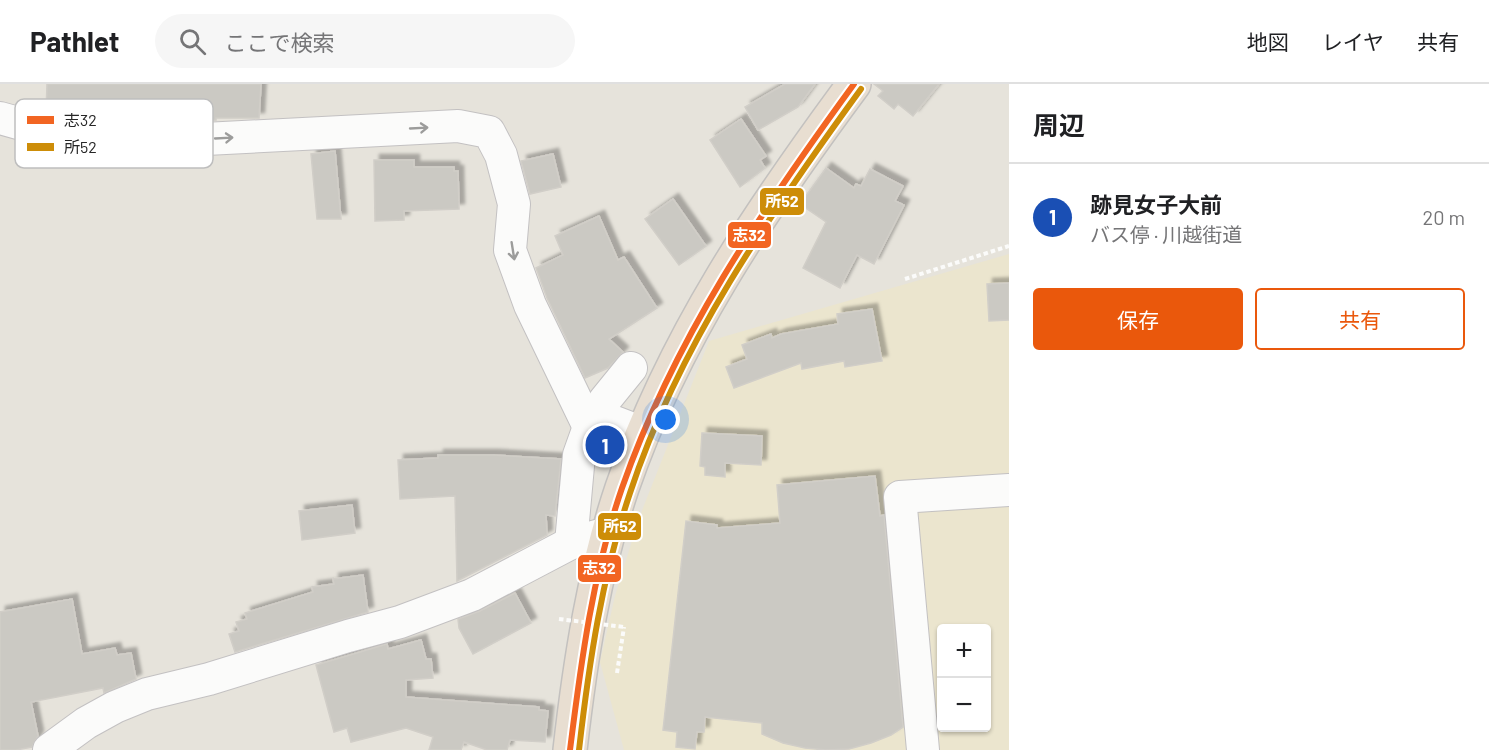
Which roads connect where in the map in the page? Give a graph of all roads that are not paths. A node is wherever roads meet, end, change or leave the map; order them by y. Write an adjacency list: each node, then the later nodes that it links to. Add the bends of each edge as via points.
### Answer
1 (854, 84): 7 (highway, via 723,272 692,327)
2 (0, 118): 3 (street, one-way to 3)
3 (15, 122)
4 (213, 139): 6 (street, one-way to 6, via 458,126 489,132 501,155 514,204 510,250 530,306)
5 (631, 368): 6 (street)
6 (592, 421): 7 (street); 10 (street, via 579,455)
7 (643, 433): 9 (highway)
8 (1009, 490): 13 (street, via 900,497)
9 (608, 533): 10 (street); 12 (highway, via 592,605)
10 (571, 543): 11 (street, via 472,595 400,622 147,694 86,723)
11 (49, 750)
12 (570, 750)
13 (923, 750)

